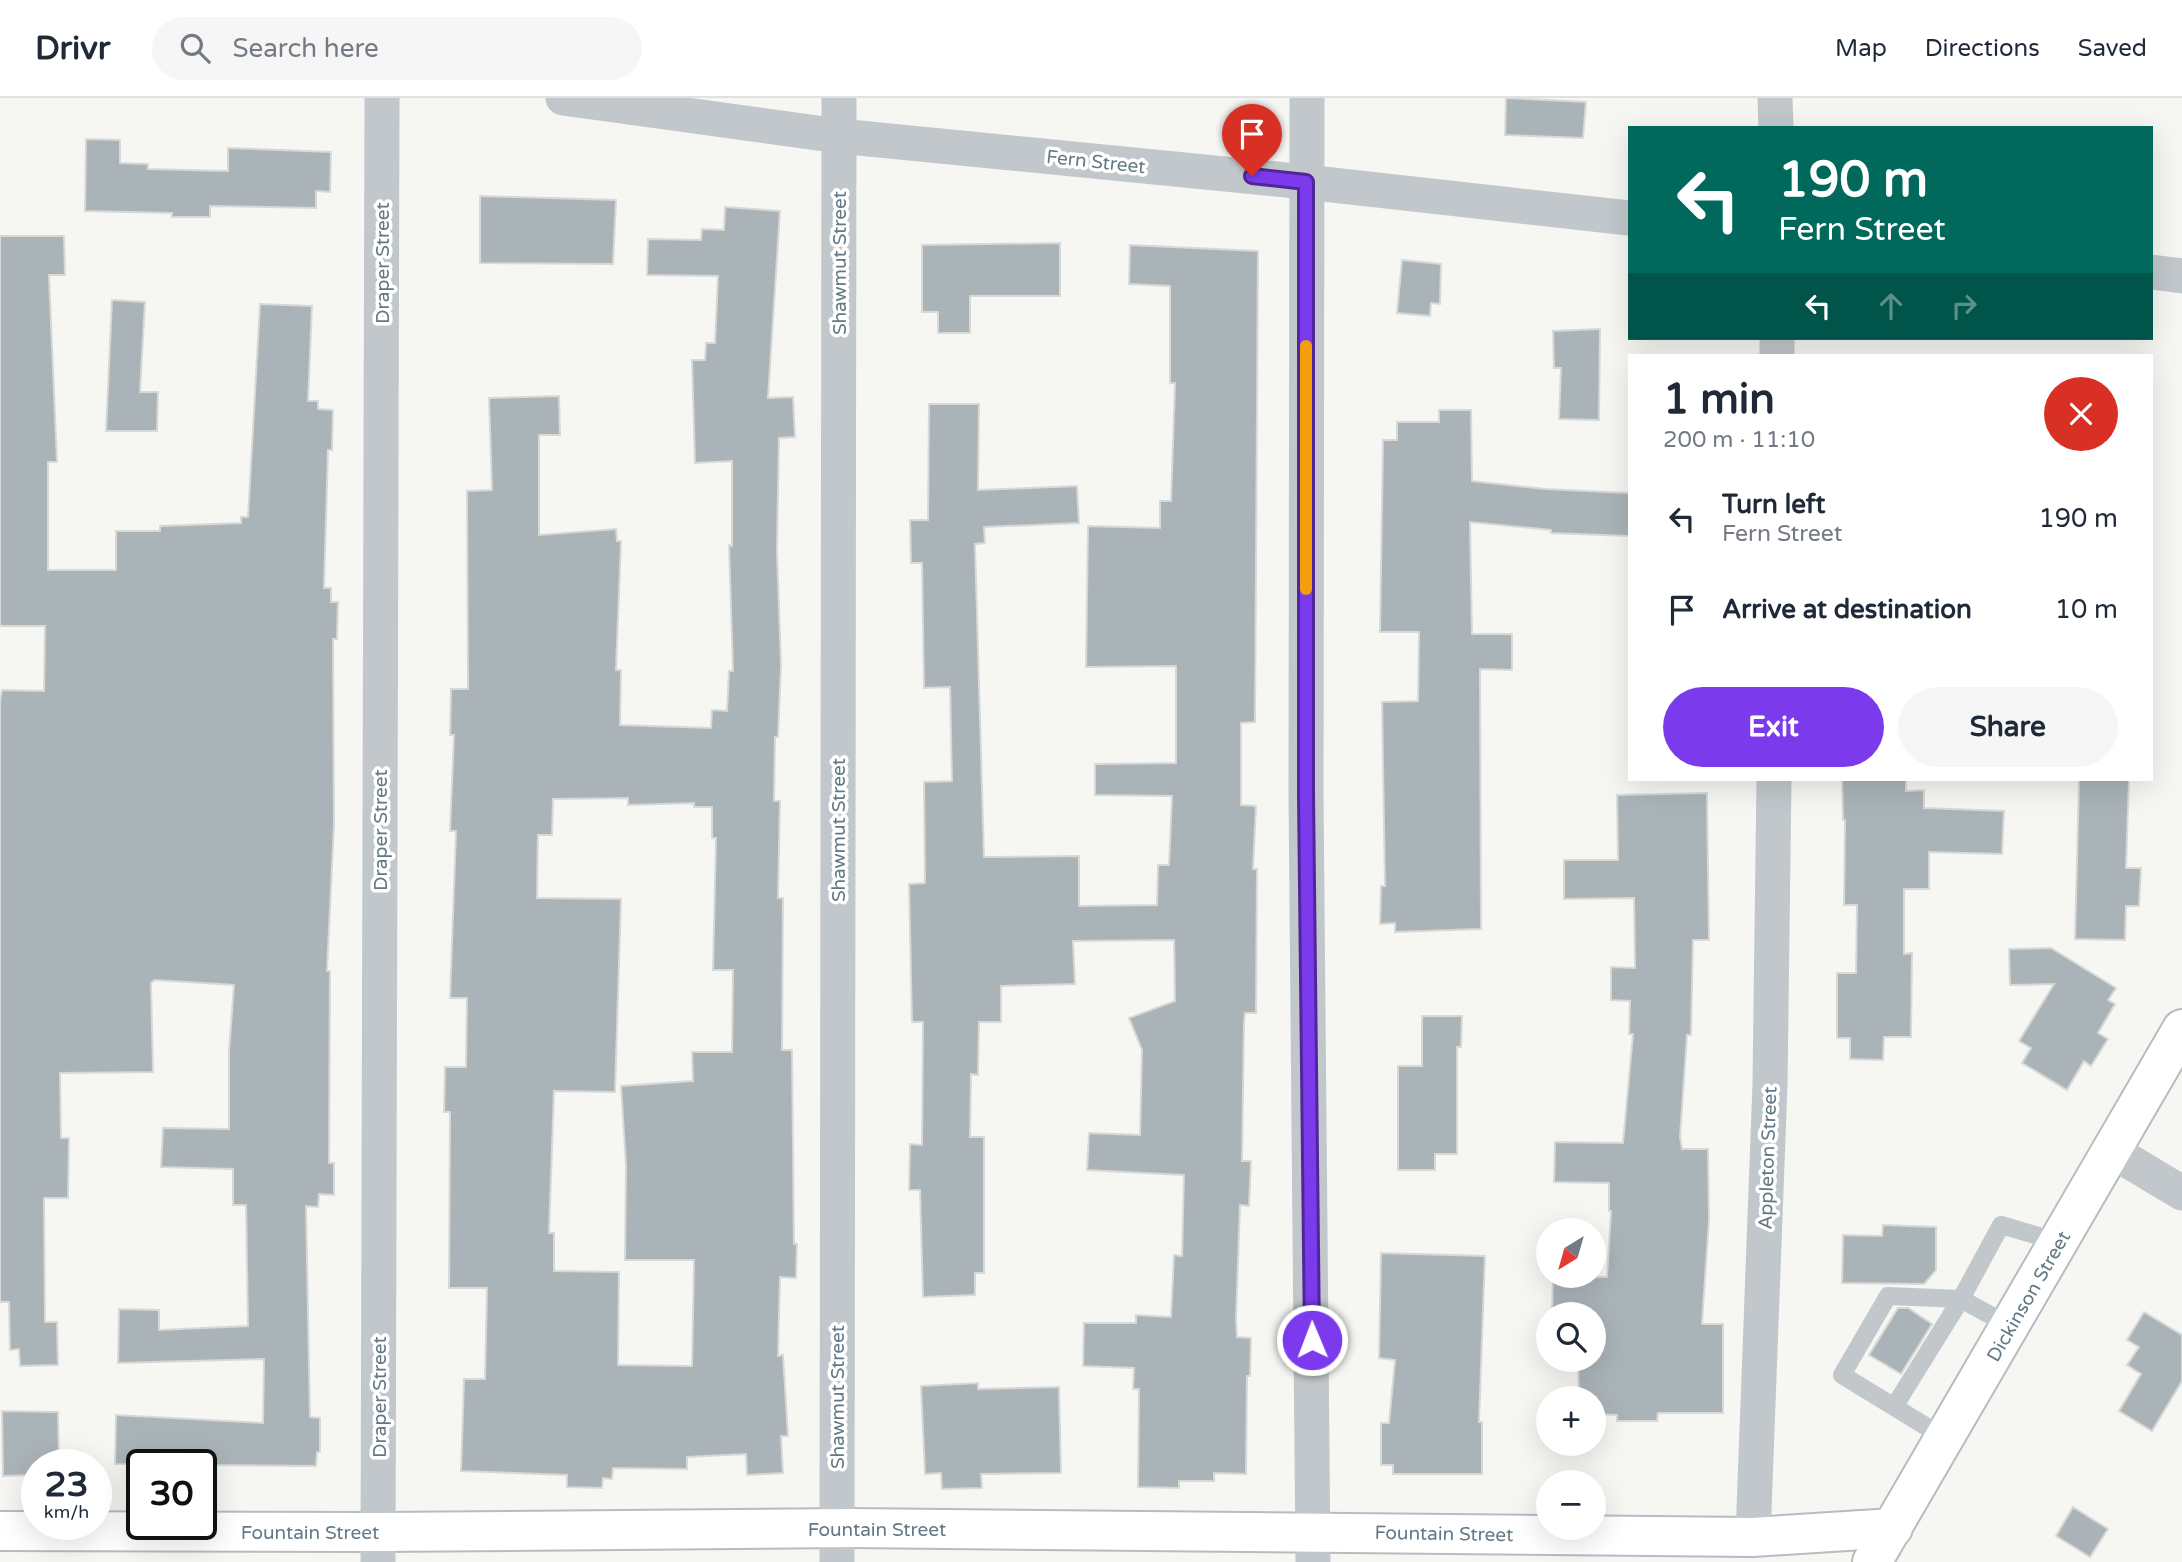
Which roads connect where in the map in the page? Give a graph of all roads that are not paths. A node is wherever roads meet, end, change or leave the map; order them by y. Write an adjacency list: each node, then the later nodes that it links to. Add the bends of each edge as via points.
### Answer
1 (382, 98): 25 (street, Draper Street)
2 (564, 98): 7 (street, Fern Street)
3 (839, 98): 7 (street, Shawmut Street)
4 (1307, 98): 8 (street)
5 (1775, 98): 6 (street)
6 (1776, 126)
7 (839, 136): 8 (street, Fern Street); 23 (street, Shawmut Street)
8 (1306, 182): 9 (street, Fern Street); 24 (street, via 1306,807)
9 (1628, 218)
10 (2153, 272): 11 (street)
11 (2182, 276)
12 (1774, 781): 26 (street, Appleton Street)
13 (2182, 1030): 14 (street, Dickinson Street)
14 (2112, 1151): 15 (street); 16 (street, Dickinson Street)
15 (2182, 1193)
16 (2059, 1241): 17 (lane, via 2001,1225); 18 (street, Dickinson Street)
17 (1961, 1299): 18 (lane); 19 (lane); 19 (lane, via 1888,1296 1842,1375)
18 (2010, 1326): 20 (street, Dickinson Street)
19 (1894, 1407): 20 (lane)
20 (1945, 1438): 21 (street, Dickinson Street)
21 (1893, 1528): 26 (street, Fountain Street); 27 (street, Dickinson Street)
22 (0, 1531): 25 (street, Fountain Street)
23 (837, 1545): 24 (street, Fountain Street); 25 (street, Fountain Street)
24 (1314, 1546): 26 (street, Fountain Street)
25 (378, 1547)
26 (1761, 1550)
27 (1872, 1562)

